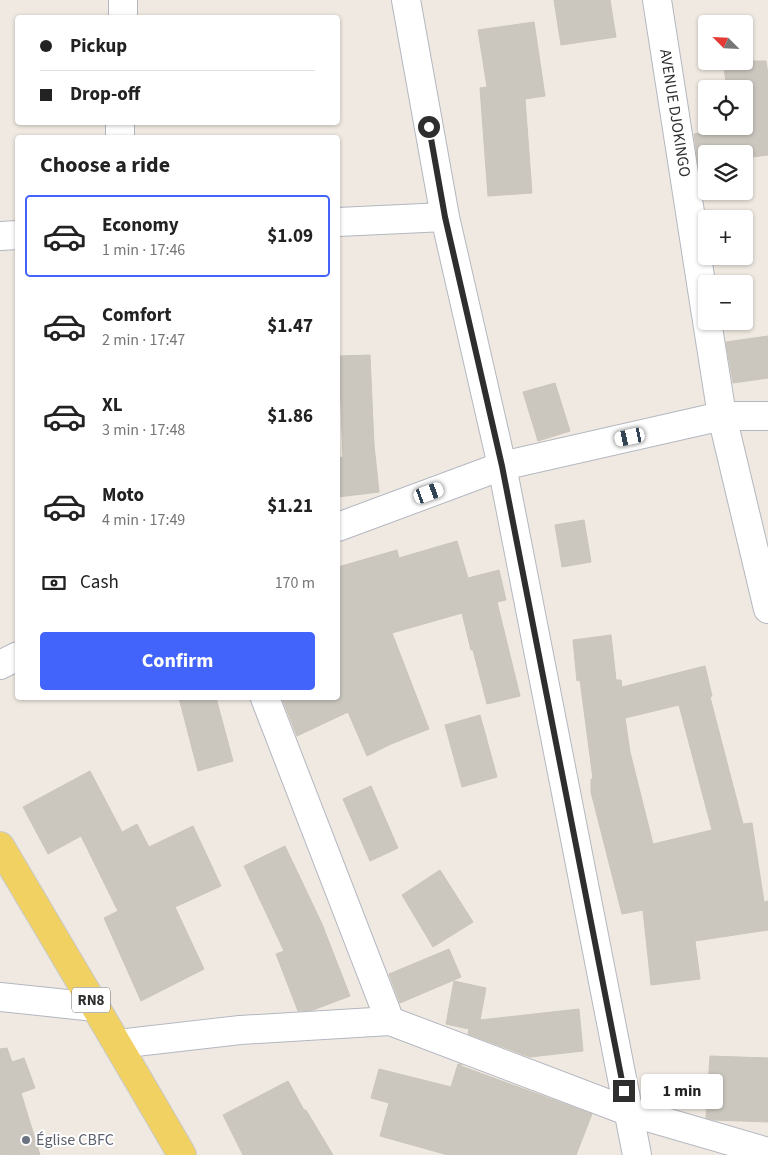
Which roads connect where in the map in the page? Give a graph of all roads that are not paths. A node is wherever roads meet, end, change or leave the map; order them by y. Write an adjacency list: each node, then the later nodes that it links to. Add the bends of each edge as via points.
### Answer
1 (123, 0): 4 (street)
2 (406, 0): 5 (street)
3 (658, 0): 9 (street, AVENUE DJOKINGO)
4 (123, 15)
5 (445, 217): 6 (street); 13 (street)
6 (340, 222)
7 (15, 235): 8 (street)
8 (0, 236)
9 (700, 275)
10 (708, 330): 11 (street)
11 (722, 416): 12 (street); 13 (street); 15 (street)
12 (768, 416)
13 (502, 466): 14 (street); 24 (street)
14 (340, 525)
15 (768, 609)
16 (15, 658): 17 (street)
17 (0, 665)
18 (265, 700): 22 (street)
19 (0, 846): 21 (main road, RN8)
20 (0, 997): 21 (street)
21 (95, 1007): 23 (main road, RN8)
22 (390, 1021): 23 (street, via 240,1030); 24 (street)
23 (118, 1044): 26 (main road, RN8)
24 (627, 1111): 25 (street); 27 (street)
25 (768, 1152)
26 (182, 1155)
27 (636, 1155)

